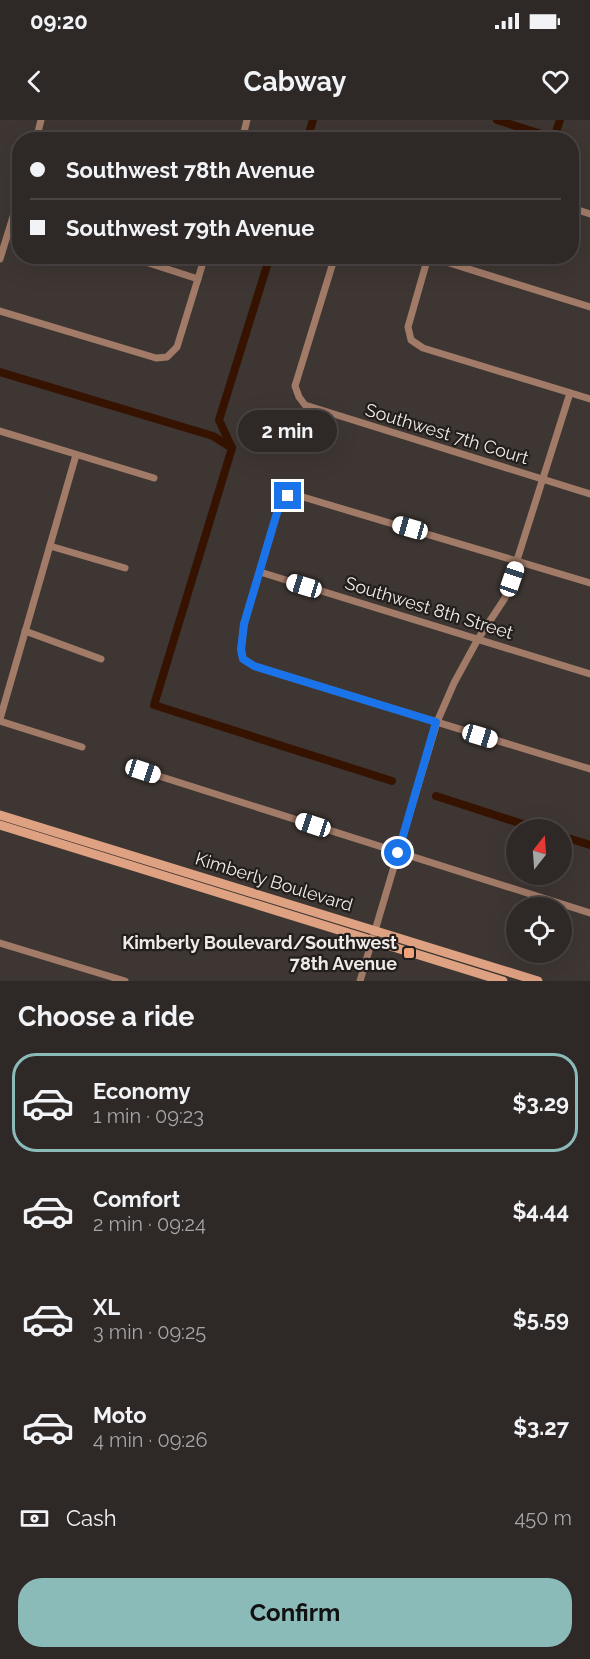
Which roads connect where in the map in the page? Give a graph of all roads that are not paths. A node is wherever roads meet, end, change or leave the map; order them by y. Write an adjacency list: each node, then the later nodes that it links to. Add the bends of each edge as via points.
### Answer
1 (12, 232): 2 (street)
2 (0, 260)
3 (152, 264): 8 (street)
4 (203, 264): 8 (street)
5 (333, 264): 16 (street, Southwest 7th Court, via 296,386 298,398 305,405)
6 (425, 264): 11 (street, via 408,327 411,340 423,348)
7 (450, 264): 9 (street)
8 (198, 279): 10 (street, via 177,347 167,357 156,358)
9 (590, 307)
10 (0, 311)
11 (570, 393): 12 (street); 16 (street)
12 (590, 399)
13 (0, 430): 14 (street)
14 (76, 455): 15 (street); 18 (street)
15 (154, 478)
16 (544, 480): 17 (street, Southwest 7th Court); 19 (street)
17 (590, 494)
18 (50, 546): 20 (street); 23 (street)
19 (518, 560): 21 (street, via 303,497 288,496 279,506); 22 (street); 24 (street, via 505,598)
20 (125, 568)
21 (260, 572): 24 (street, Southwest 8th Street); 28 (street, via 244,624 243,659 254,666)
22 (590, 583)
23 (26, 631): 25 (street); 27 (street)
24 (478, 639): 26 (street, Southwest 8th Street); 28 (street)
25 (101, 659)
26 (590, 674)
27 (0, 721): 29 (street)
28 (436, 722): 30 (street); 34 (street)
29 (82, 747)
30 (590, 769)
31 (143, 771): 34 (street)
32 (0, 815): 36 (street, Kimberly Boulevard)
33 (0, 825): 36 (street, Kimberly Boulevard)
34 (398, 853): 35 (street); 36 (street)
35 (590, 913)
36 (373, 935): 38 (street, Kimberly Boulevard); 40 (street)
37 (0, 943): 39 (street)
38 (488, 971): 41 (street, Kimberly Boulevard); 42 (street, Kimberly Boulevard)
39 (125, 981)
40 (360, 981)
41 (503, 981)
42 (538, 981)

